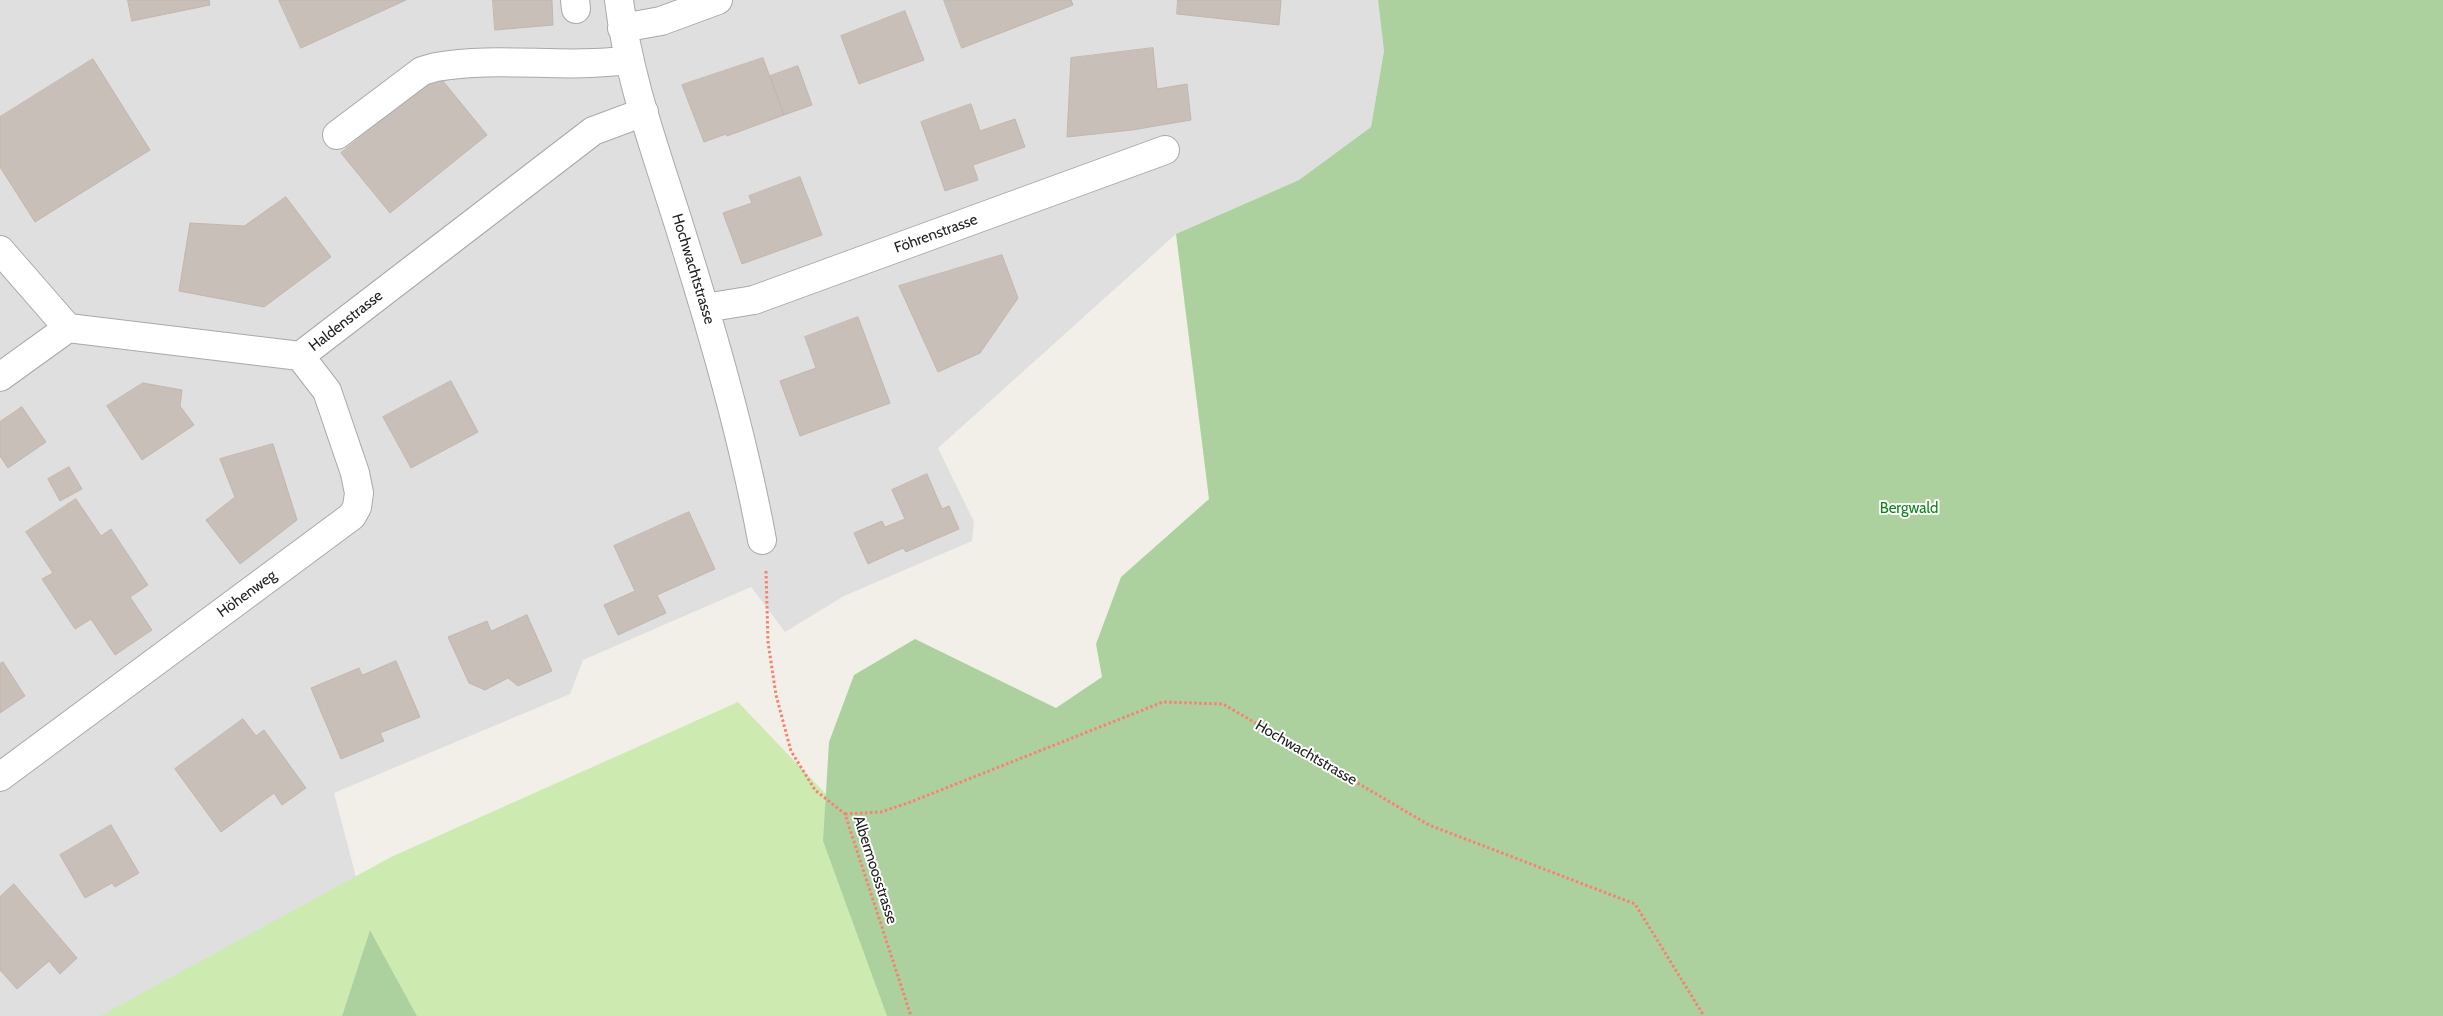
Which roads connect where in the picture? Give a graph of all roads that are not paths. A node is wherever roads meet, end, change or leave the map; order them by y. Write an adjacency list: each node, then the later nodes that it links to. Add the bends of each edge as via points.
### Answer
1 (618, 0): 3 (street, Hochwachtstrasse)
2 (718, 0): 3 (street, via 661,21)
3 (622, 28): 4 (street, Hochwachtstrasse)
4 (628, 60): 5 (street, Hochwachtstrasse); 6 (street, via 436,67 422,71)
5 (644, 112): 9 (street, Hochwachtstrasse); 11 (street, Haldenstrasse, via 593,131)
6 (337, 135)
7 (1165, 150): 9 (street, Föhrenstrasse, via 754,300)
8 (0, 250): 10 (street)
9 (705, 308): 13 (street, Hochwachtstrasse, via 738,422)
10 (68, 328): 11 (street, Haldenstrasse); 12 (street)
11 (300, 356): 14 (street, Höhenweg, via 327,391 355,473 359,494 352,516)
12 (0, 377)
13 (762, 540)
14 (0, 777)

